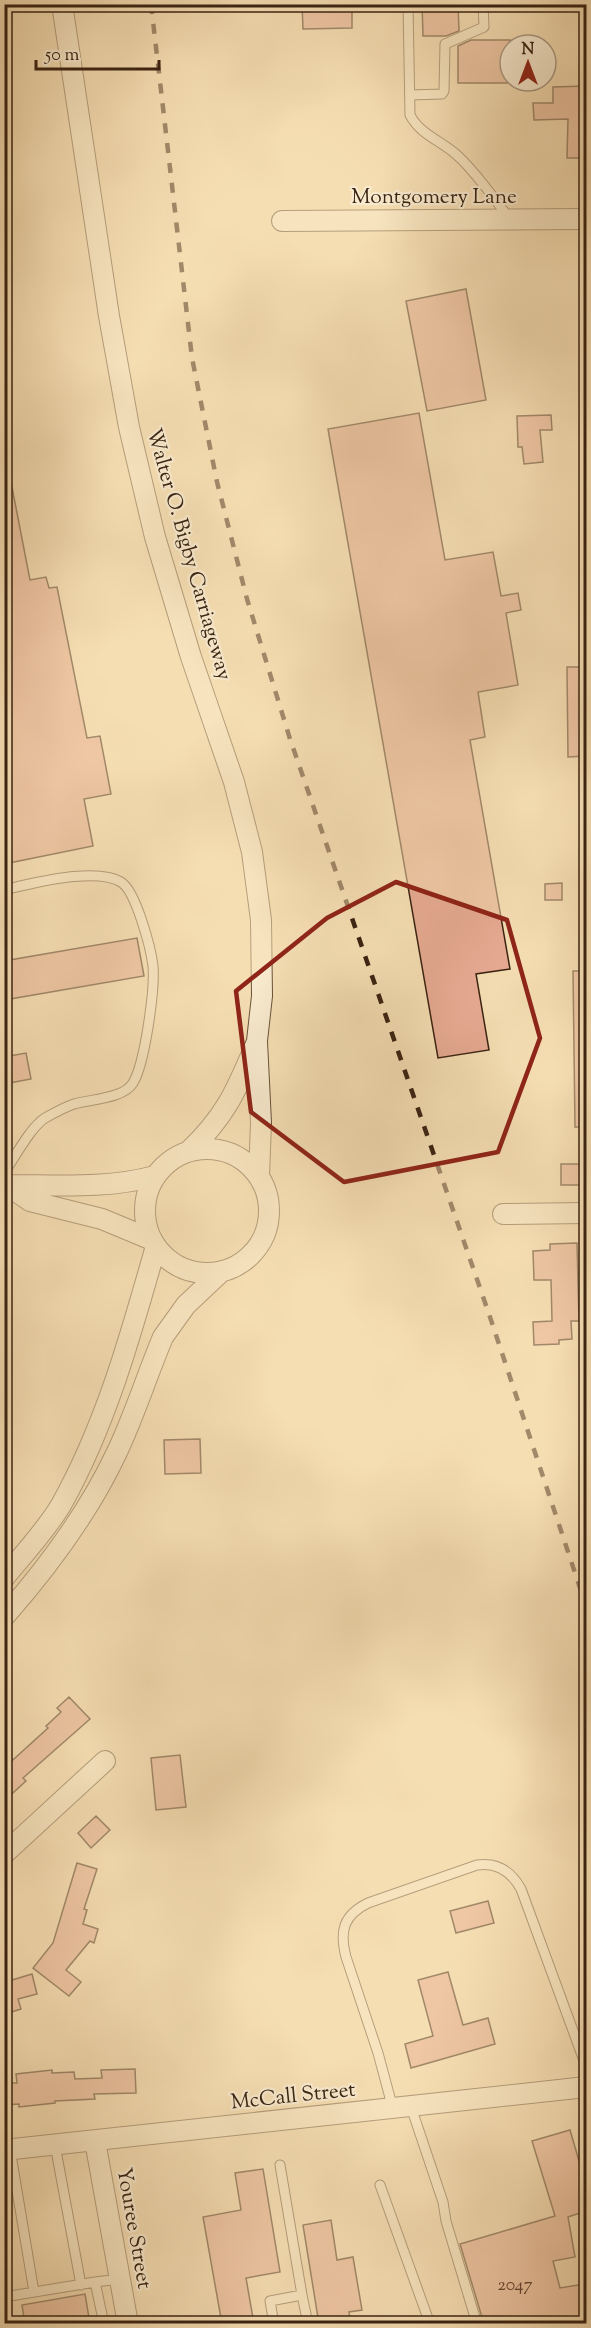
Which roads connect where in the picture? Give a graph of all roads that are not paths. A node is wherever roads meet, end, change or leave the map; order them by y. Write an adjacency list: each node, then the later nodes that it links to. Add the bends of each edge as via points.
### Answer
1 (63, 4): 9 (street, Walter O. Bigby Carriageway, via 129,427 159,548 234,782 252,852 261,920 262,996)
2 (408, 4): 4 (lane)
3 (483, 4): 4 (lane, via 484,27 445,44 442,94)
4 (410, 95): 6 (lane, via 410,115 415,125 457,155)
5 (586, 219): 6 (street, Montgomery Lane)
6 (510, 220): 7 (street, Montgomery Lane)
7 (282, 221)
8 (4, 890): 13 (lane, via 70,876 100,876 122,882 136,902 153,966 141,1064 132,1085 108,1098 73,1105 44,1119 24,1142)
9 (257, 1041): 10 (street, Walter O. Bigby Carriageway, via 224,1112); 12 (street, Walter O. Bigby Carriageway, via 261,1092)
10 (188, 1152): 11 (street, via 170,1161); 12 (street, via 227,1152)
11 (155, 1176): 13 (street, via 83,1187); 16 (street, via 147,1193 145,1212)
12 (259, 1176): 17 (street, via 270,1214 265,1234 247,1258)
13 (6, 1180): 16 (street, via 30,1201 102,1219)
14 (586, 1213): 15 (street)
15 (503, 1214)
16 (153, 1243): 17 (street, via 168,1260 184,1269); 18 (street, via 118,1375 98,1428 60,1507)
17 (221, 1272): 19 (street, via 173,1320 117,1452 89,1505)
18 (4, 1578)
19 (4, 1617)
20 (105, 1761): 21 (street)
21 (4, 1854)
22 (586, 2066): 24 (lane, via 516,1879 496,1865 477,1865 368,1902 354,1910 344,1926 344,1950 378,2053)
23 (586, 2086): 24 (street, McCall Street)
24 (402, 2108): 25 (street, McCall Street); 41 (lane, via 442,2202)
25 (95, 2141): 26 (street, McCall Street); 30 (street, Youree Street)
26 (55, 2145): 27 (street, McCall Street); 32 (lane)
27 (7, 2149): 33 (lane)
28 (280, 2164): 34 (lane)
29 (380, 2185): 40 (lane)
30 (120, 2279): 31 (lane); 37 (street, Youree Street)
31 (95, 2283): 32 (lane); 36 (lane)
32 (81, 2285): 33 (lane)
33 (34, 2292): 35 (lane)
34 (302, 2295): 38 (lane, via 270,2301); 39 (lane)
35 (4, 2297)
36 (104, 2324)
37 (128, 2324)
38 (274, 2324)
39 (308, 2324)
40 (430, 2324)
41 (477, 2324)

